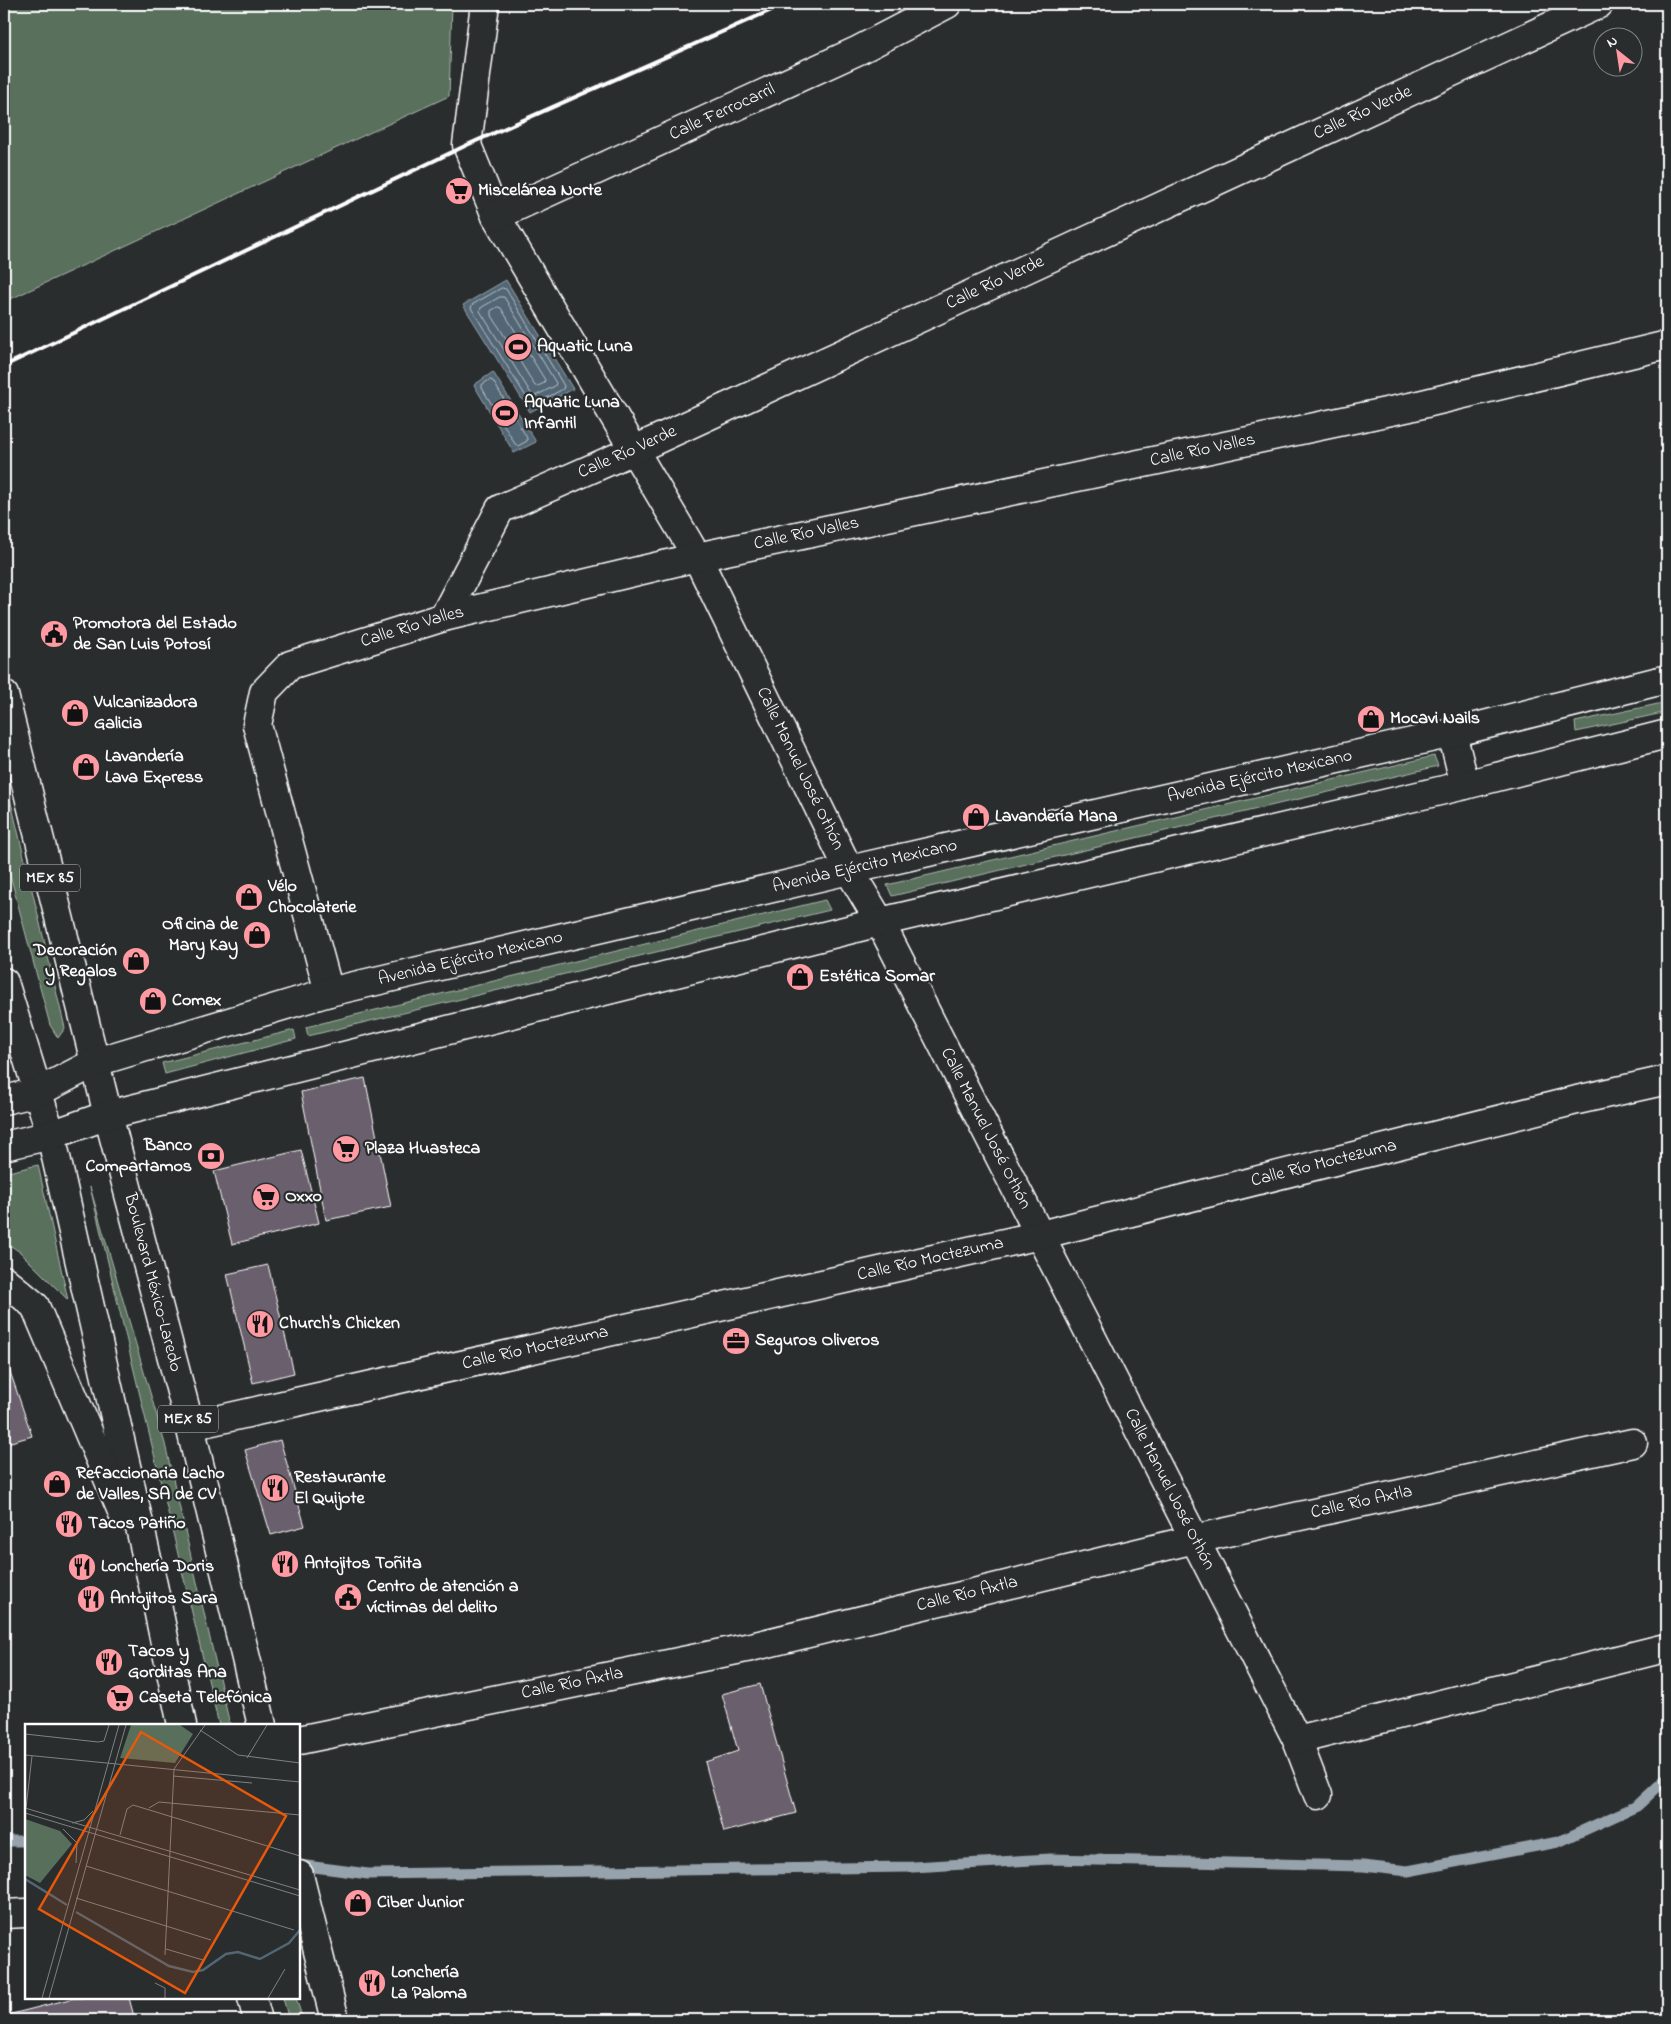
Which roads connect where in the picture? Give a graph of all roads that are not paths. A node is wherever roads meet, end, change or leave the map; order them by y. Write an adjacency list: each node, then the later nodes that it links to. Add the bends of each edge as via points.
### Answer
1 (485, 4): 4 (street, Calle Manuel José Othón, via 467,145)
2 (947, 4): 4 (street, Calle Ferrocarril, via 859,50)
3 (1599, 4): 6 (street, Calle Río Verde)
4 (496, 216): 6 (street, Calle Manuel José Othón)
5 (1667, 345): 7 (street, Calle Río Valles, via 1410,406)
6 (634, 450): 7 (street, Calle Manuel José Othón); 8 (street, Calle Río Verde, via 500,509)
7 (697, 557): 8 (street, Calle Río Valles); 14 (street, Calle Manuel José Othón)
8 (444, 617): 17 (street, Calle Río Valles, via 290,666 264,692 257,725)
9 (1667, 678): 11 (street, Avenida Ejército Mexicano)
10 (4, 696): 18 (street, Boulevard México-Laredo / MEX 85)
11 (1452, 733): 13 (street); 14 (street, Avenida Ejército Mexicano)
12 (1667, 734): 13 (street)
13 (1466, 785): 15 (street)
14 (849, 870): 15 (street, Calle Manuel José Othón); 17 (street, Avenida Ejército Mexicano)
15 (880, 922): 22 (street); 25 (street, Calle Manuel José Othón)
16 (4, 982): 20 (street)
17 (329, 992): 18 (street, Avenida Ejército Mexicano)
18 (96, 1062): 20 (street, Avenida Ejército Mexicano); 22 (street, Boulevard México-Laredo)
19 (1667, 1080): 25 (street, Calle Río Moctezuma)
20 (38, 1092): 21 (street, Avenida Ejército Mexicano); 23 (street)
21 (4, 1100)
22 (108, 1115): 23 (street); 27 (street, Boulevard México-Laredo / MEX 85)
23 (51, 1135): 24 (street); 30 (street)
24 (4, 1146)
25 (1040, 1235): 27 (street, Calle Río Moctezuma); 29 (street, Calle Manuel José Othón)
26 (4, 1280): 30 (street, via 35,1306)
27 (190, 1426): 33 (street, Boulevard México-Laredo / MEX 85)
28 (1633, 1443): 29 (street, Calle Río Axtla)
29 (1195, 1539): 34 (street, Calle Río Axtla, via 751,1647); 35 (street, Calle Manuel José Othón)
30 (153, 1585): 32 (street)
31 (1661, 1650): 35 (street)
32 (182, 1724)
33 (262, 1724)
34 (300, 1740)
35 (1297, 1740): 36 (street, Calle Manuel José Othón)
36 (1318, 1795)
37 (300, 1879): 42 (street)
38 (25, 1913): 39 (street)
39 (4, 1914)
40 (252, 1999): 41 (street)
41 (258, 2020)
42 (335, 2020)

